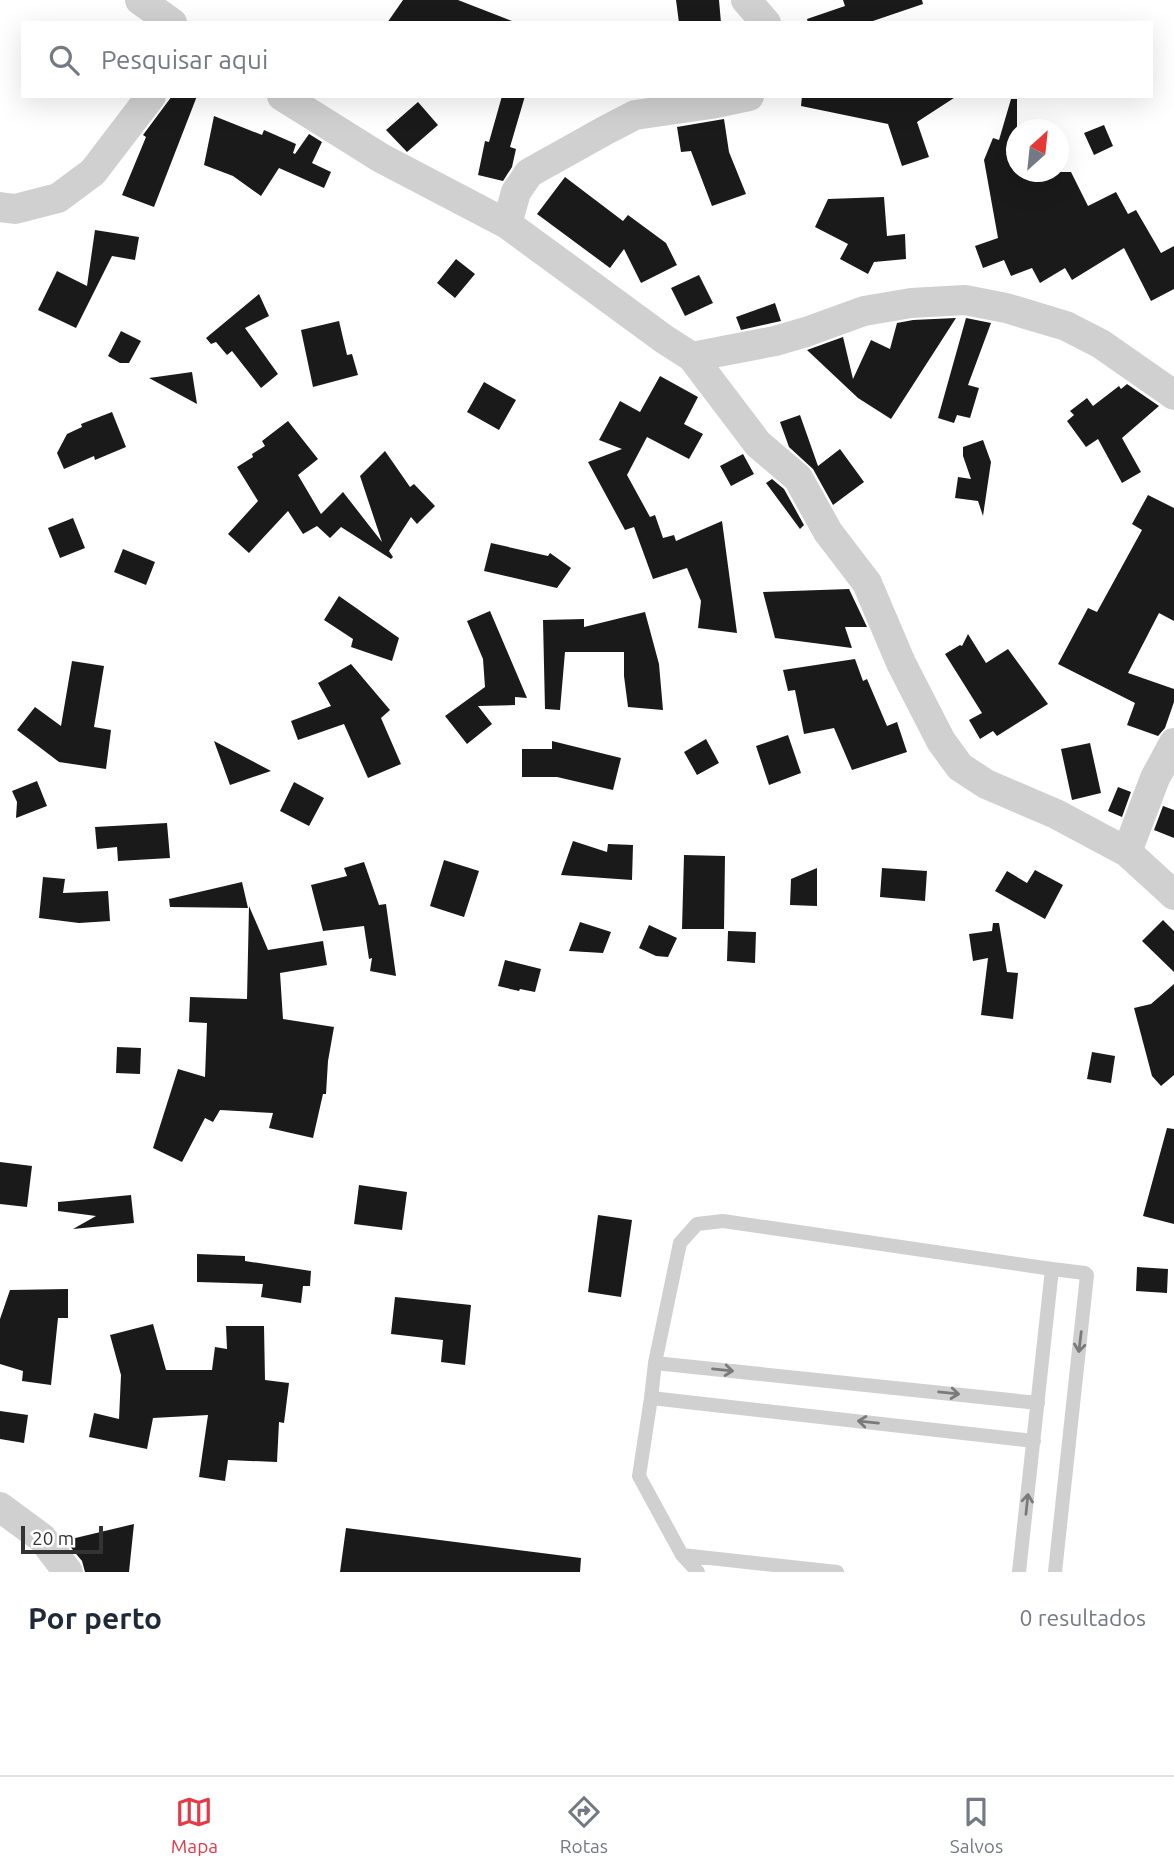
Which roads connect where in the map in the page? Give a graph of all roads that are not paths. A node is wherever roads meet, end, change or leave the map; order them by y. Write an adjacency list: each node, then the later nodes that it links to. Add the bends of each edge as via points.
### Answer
1 (139, 0): 3 (street)
2 (746, 0): 4 (street)
3 (169, 21)
4 (764, 21)
5 (149, 98): 8 (street, via 93,172 58,198 15,209)
6 (285, 98): 9 (street, via 381,159)
7 (740, 98): 9 (street, via 635,115 606,130 528,173 516,191)
8 (0, 206)
9 (507, 224): 10 (street)
10 (692, 357): 11 (street, via 775,341 864,311 965,300 1066,326 1101,344); 13 (street, via 758,444 798,478 828,532 867,583 901,663 960,768)
11 (1174, 395)
12 (1174, 743): 13 (street, via 1155,778)
13 (1127, 852): 14 (street)
14 (1174, 895)
15 (1052, 1269): 16 (lane, via 723,1221 697,1224 680,1243); 18 (lane); 26 (lane, one-way to 26, via 1087,1275)
16 (655, 1363): 17 (lane); 18 (lane, one-way to 18)
17 (651, 1398): 19 (lane, one-way to 17); 21 (lane, via 639,1476)
18 (1038, 1403): 19 (lane)
19 (1034, 1441): 25 (lane, one-way to 19)
20 (0, 1507): 22 (street, via 42,1538)
21 (682, 1555): 23 (lane); 24 (lane)
22 (68, 1572)
23 (698, 1572)
24 (838, 1572)
25 (1019, 1572)
26 (1055, 1572)

